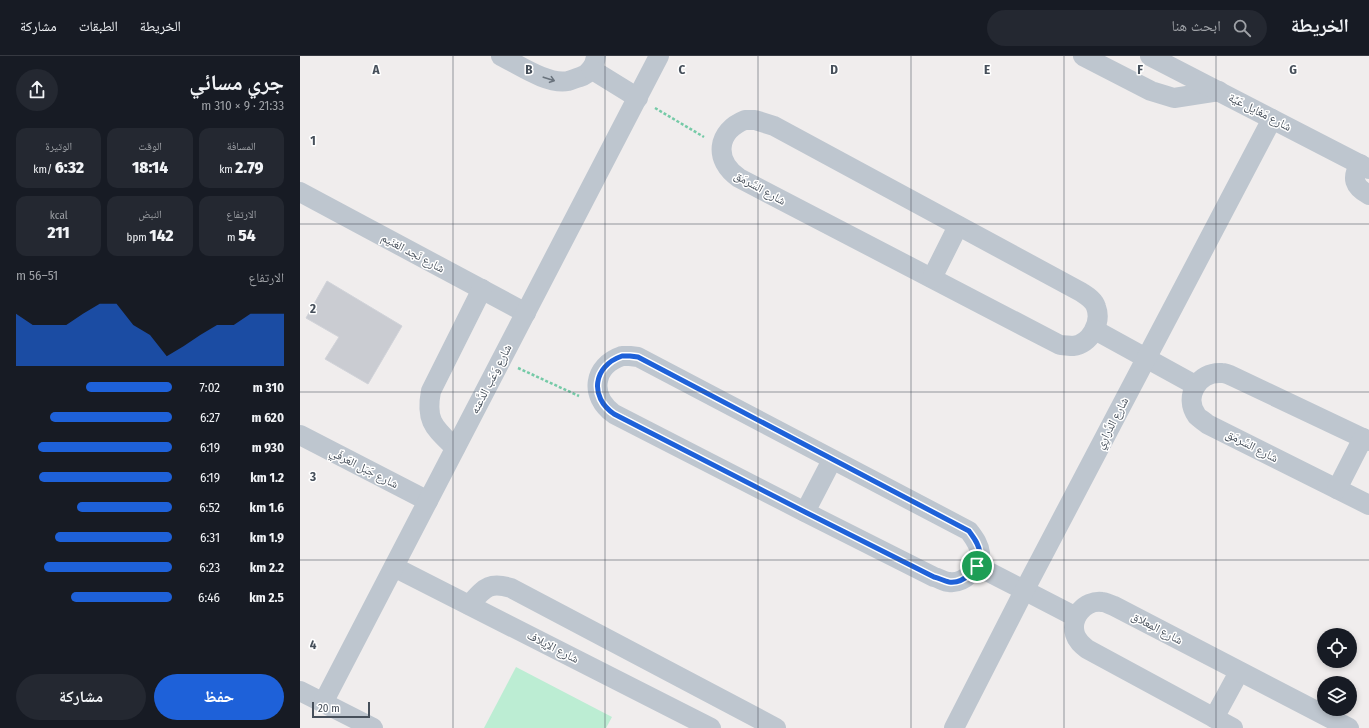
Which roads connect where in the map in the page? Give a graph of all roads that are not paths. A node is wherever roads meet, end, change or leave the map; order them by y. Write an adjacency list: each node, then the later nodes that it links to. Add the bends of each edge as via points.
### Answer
1 (501, 56): 5 (street, one-way to 5, via 554,81 567,81 584,76)
2 (659, 56): 7 (street, شارع وَعَب الدَّعنه)
3 (1083, 56): 6 (street, via 1151,91 1174,98)
4 (1150, 56): 6 (street, شارع مَغايل عَيَّة)
5 (594, 63): 7 (street)
6 (1219, 91): 8 (street, شارع مَغايل عَيَّة)
7 (638, 98): 15 (street, شارع وَعَب الدَّعنه)
8 (1272, 119): 9 (street, شارع مَغايل عَيَّة); 17 (street, شارع الدَّرارِي)
9 (1365, 167): 11 (street, via 1355,172 1354,180 1359,188)
10 (300, 192): 14 (street, شارع نَجد الغنَيم)
11 (1369, 195)
12 (958, 226): 13 (street); 13 (street, شارع السَّرمَق, via 765,122 746,120 729,130 724,138 722,157 731,173 738,178); 16 (street, via 1090,298 1096,307 1098,318)
13 (932, 278): 16 (street, شارع السَّرمَق, via 1060,345 1074,346 1086,340)
14 (482, 290): 15 (street, شارع نَجد الغنَيم); 21 (street, via 431,391 428,406 431,420 437,430)
15 (526, 313): 21 (street, شارع وَعَب الدَّعنه)
16 (1095, 330): 17 (street)
17 (1146, 357): 18 (street); 29 (street, شارع الدَّرارِي)
18 (1195, 385): 20 (street, via 1207,375 1222,373); 23 (street, شارع السَّرمَق, via 1191,395 1192,407 1198,417 1207,424)
19 (300, 435): 24 (street, شارع جَبَل العَرفَي)
20 (1366, 440): 23 (street)
21 (455, 448): 24 (street, شارع وَعَب الدَّعنه)
22 (832, 460): 26 (street); 26 (street, via 638,357 622,356 614,359 602,370 598,378 598,395 607,409 614,414); 27 (street, via 969,531 977,541 980,554)
23 (1337, 489): 25 (street, شارع السَّرمَق)
24 (428, 501): 28 (street, شارع وَعَب الدَّعنه)
25 (1369, 505)
26 (805, 512): 27 (street, via 934,577 950,582 966,578)
27 (977, 566): 29 (street)
28 (394, 567): 30 (street, شارع الإيلاف); 34 (street, شارع وَعَب الدَّعنه)
29 (1024, 591): 31 (street); 39 (street, شارع الدَّرارِي)
30 (469, 605): 37 (street, شارع الإيلاف); 38 (street, via 482,591 492,585 511,588)
31 (1076, 617): 32 (street, شارع المِعلاق, via 1082,608 1092,602 1103,602); 35 (street, via 1076,635 1087,649)
32 (1239, 672): 35 (street); 41 (street, شارع المِعلاق)
33 (300, 691): 34 (street)
34 (323, 702): 36 (street)
35 (1214, 718): 40 (street)
36 (373, 728)
37 (711, 728)
38 (776, 728)
39 (954, 728)
40 (1233, 728)
41 (1349, 728)

